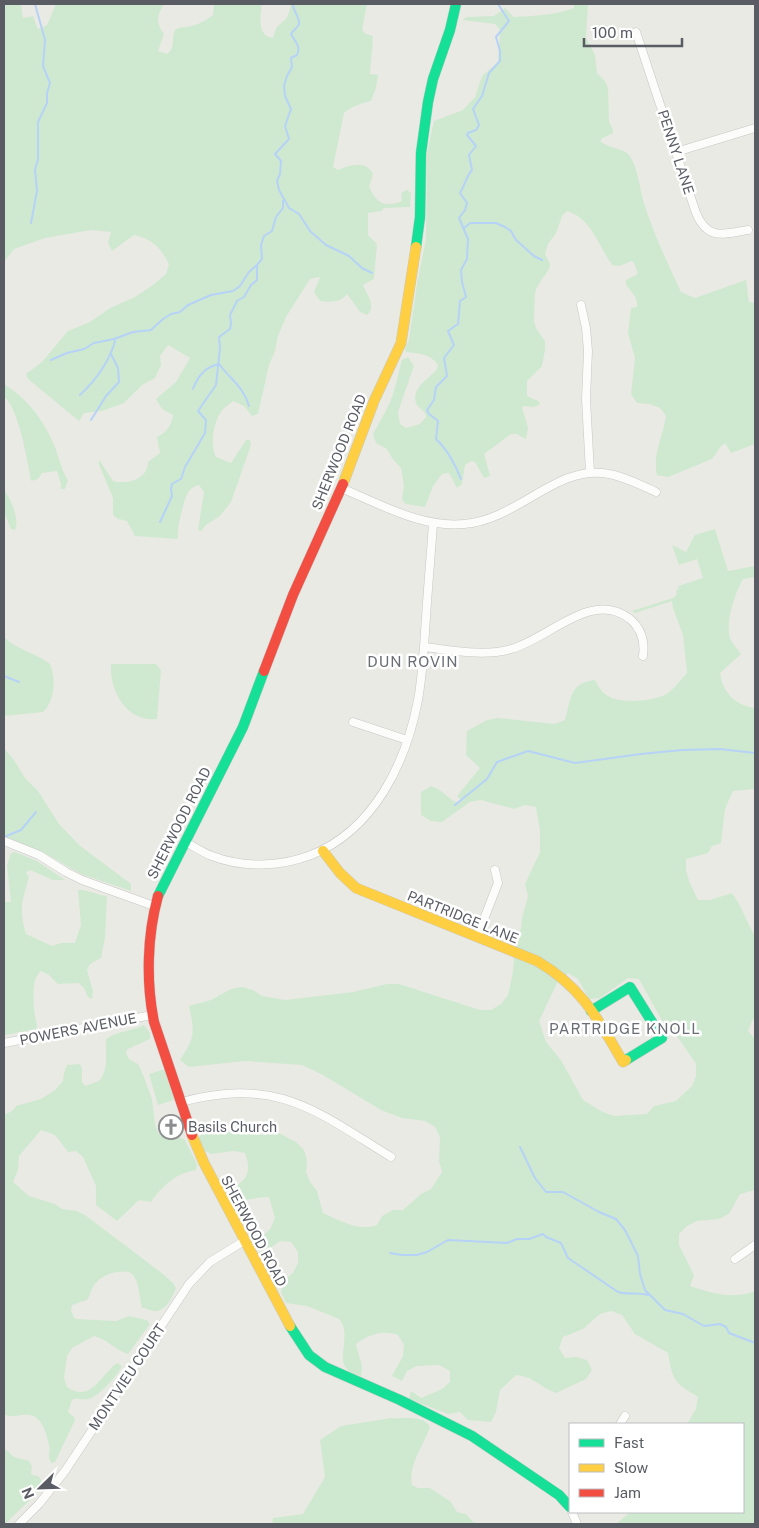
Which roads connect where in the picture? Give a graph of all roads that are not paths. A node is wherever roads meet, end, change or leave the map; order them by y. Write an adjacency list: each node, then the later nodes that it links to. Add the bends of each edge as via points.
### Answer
1 (456, 4): 8 (street, SHERWOOD ROAD, via 428,102 421,154 420,217 403,334)
2 (636, 32): 4 (street, PENNY LANE)
3 (755, 128): 4 (street)
4 (676, 152): 5 (street, PENNY LANE, via 704,228 717,235)
5 (748, 230)
6 (581, 305): 7 (street, via 588,351 586,399)
7 (590, 472): 9 (street, via 618,476); 10 (street, via 559,482 496,517 466,524)
8 (341, 488): 10 (street, via 412,518); 16 (street, SHERWOOD ROAD, via 286,611 243,727)
9 (656, 492)
10 (433, 523): 11 (street)
11 (424, 647): 12 (street, via 484,652 510,650 586,612 605,609 623,615 638,628 645,644); 14 (street, via 418,700)
12 (643, 656)
13 (353, 722): 14 (street)
14 (407, 740): 17 (street, via 388,784 366,816 344,838)
15 (4, 842): 19 (street, via 39,854 82,880)
16 (185, 842): 17 (street, via 212,856 244,864 277,864); 19 (street, SHERWOOD ROAD)
17 (323, 850): 20 (street, PARTRIDGE LANE, via 356,888)
18 (495, 870): 20 (street, via 498,883)
19 (154, 906): 22 (street, SHERWOOD ROAD, via 150,969)
20 (476, 937): 21 (street, PARTRIDGE LANE, via 557,972 575,988)
21 (592, 1011): 21 (street, PARTRIDGE LANE, via 623,1062 662,1038 630,987)
22 (152, 1015): 23 (street, POWERS AVENUE); 24 (street, SHERWOOD ROAD)
23 (4, 1043)
24 (181, 1102): 25 (street, via 237,1093 289,1100 311,1109); 26 (street, SHERWOOD ROAD, via 198,1152)
25 (391, 1157)
26 (244, 1241): 31 (street, SHERWOOD ROAD, via 291,1328 314,1359 472,1436); 32 (street, MONTVIEU COURT, via 210,1262 190,1284 65,1471)
27 (755, 1244): 28 (street)
28 (735, 1259)
29 (625, 1416): 30 (street)
30 (621, 1423)
31 (569, 1504)
32 (19, 1524)

